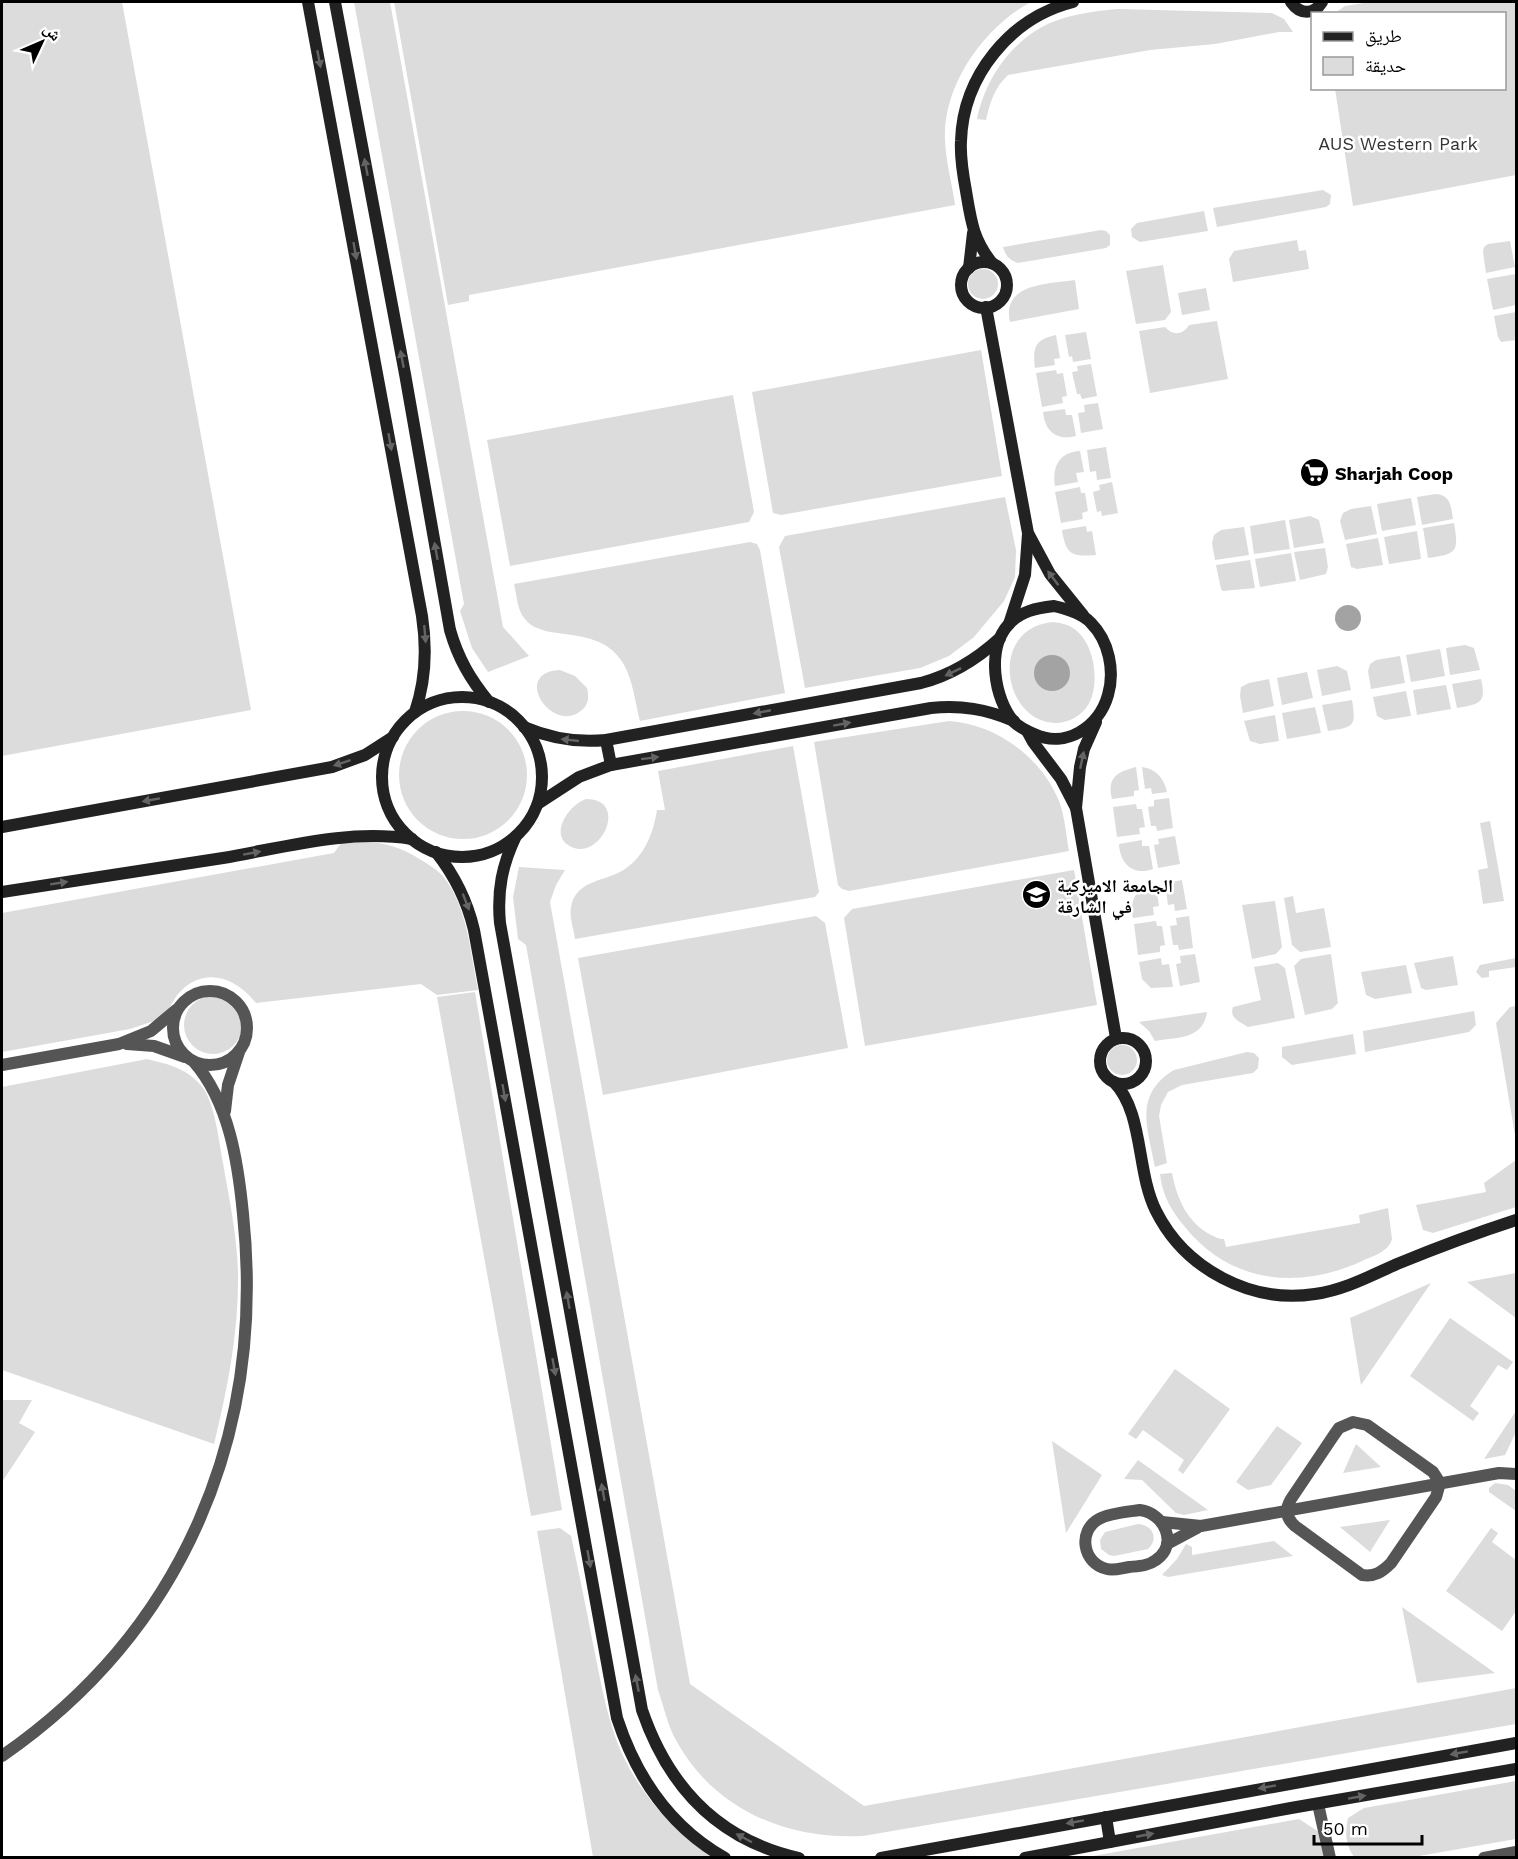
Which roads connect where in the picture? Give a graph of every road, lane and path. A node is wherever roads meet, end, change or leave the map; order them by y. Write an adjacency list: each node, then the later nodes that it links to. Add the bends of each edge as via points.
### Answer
1 (308, 2): 15 (street, one-way to 15, via 425,635 425,675)
2 (335, 2): 14 (street, one-way to 2, via 464,669 450,630)
3 (1073, 2): 6 (street, via 1046,11 1012,34 985,64 976,82 965,110 961,140)
4 (1291, 2): 5 (street, via 1307,12)
5 (1322, 2)
6 (973, 232): 7 (street); 8 (street)
7 (992, 263): 8 (street, via 980,262); 9 (street, via 1006,278 1006,291 998,302)
8 (969, 268): 9 (street, via 962,280 965,298)
9 (986, 307): 10 (street)
10 (1028, 533): 11 (street, one-way to 10, via 1050,574); 12 (street, via 1025,575)
11 (1085, 618): 12 (street, via 1054,606 1022,614); 16 (street, via 1101,636 1110,663 1109,693)
12 (1009, 624): 13 (street)
13 (1000, 638): 17 (street, via 998,687); 21 (street, one-way to 21, via 963,666 921,683)
14 (489, 702): 15 (street, via 451,698); 18 (street)
15 (415, 712): 20 (street)
16 (1099, 716): 19 (street, via 1079,733 1066,737 1039,736); 24 (street, one-way to 16, via 1084,750)
17 (1014, 721): 19 (street); 22 (street, one-way to 17, via 931,708 982,709)
18 (524, 727): 21 (street, one-way to 18, via 573,741); 23 (street, via 542,767)
19 (1027, 730): 24 (street)
20 (394, 736): 25 (street, one-way to 25, via 365,755 332,766); 27 (street, via 383,767 384,791 396,821)
21 (606, 740): 22 (street)
22 (611, 765): 23 (street, via 579,777)
23 (539, 803): 26 (street)
24 (1076, 808): 31 (street)
25 (2, 827)
26 (516, 836): 28 (street, via 492,851 474,856); 57 (street, one-way to 26, via 760,1846 736,1834 694,1801 662,1759 642,1710 500,923 502,869)
27 (413, 839): 28 (street); 29 (street, one-way to 27, via 348,836)
28 (436, 852): 56 (street, one-way to 56, via 460,888 474,930 617,1718 626,1746 656,1797 675,1820)
29 (2, 892)
30 (177, 1009): 32 (street, via 151,1031); 33 (street, via 190,996 207,990 231,997 240,1006 247,1029); 34 (street, via 173,1035)
31 (1116, 1038): 36 (street, via 1129,1038 1144,1051 1145,1068); 37 (street, via 1104,1047 1100,1060 1105,1075)
32 (119, 1044): 34 (street, via 154,1046); 35 (street)
33 (239, 1052): 34 (street, via 226,1062 210,1065); 39 (street, via 228,1085)
34 (190, 1060): 39 (street, via 214,1089)
35 (2, 1065)
36 (1137, 1079): 37 (street, via 1126,1084); 38 (street)
37 (1114, 1082): 38 (street)
38 (1131, 1107): 40 (street, via 1149,1197 1166,1227 1209,1270 1249,1289 1293,1295 1336,1289)
39 (225, 1121): 50 (street, via 242,1199 247,1289 237,1398 218,1475 186,1552 140,1623 84,1688)
40 (1516, 1220)
41 (1516, 1462): 42 (street)
42 (1499, 1473): 43 (street); 44 (street)
43 (1516, 1474)
44 (1440, 1483): 45 (street); 45 (street, via 1424,1465 1367,1425 1353,1422 1339,1428); 45 (street, via 1436,1497 1391,1563 1373,1576 1362,1575 1295,1526)
45 (1286, 1510): 47 (street)
46 (1162, 1522): 47 (street); 48 (street); 48 (street, via 1152,1513 1140,1510 1105,1517 1089,1529 1085,1547 1094,1563 1110,1570 1148,1565 1160,1557)
47 (1201, 1526): 48 (street)
48 (1167, 1544)
49 (1516, 1743): 53 (street, one-way to 53)
50 (2, 1756)
51 (1516, 1769): 52 (street, one-way to 51)
52 (1318, 1804): 54 (street, one-way to 52); 60 (street)
53 (1106, 1816): 54 (street); 58 (street, one-way to 58)
54 (1110, 1842): 59 (street)
55 (1516, 1852): 61 (street)
56 (725, 1857)
57 (799, 1857)
58 (881, 1857)
59 (1025, 1857)
60 (1330, 1857)
61 (1484, 1857)

